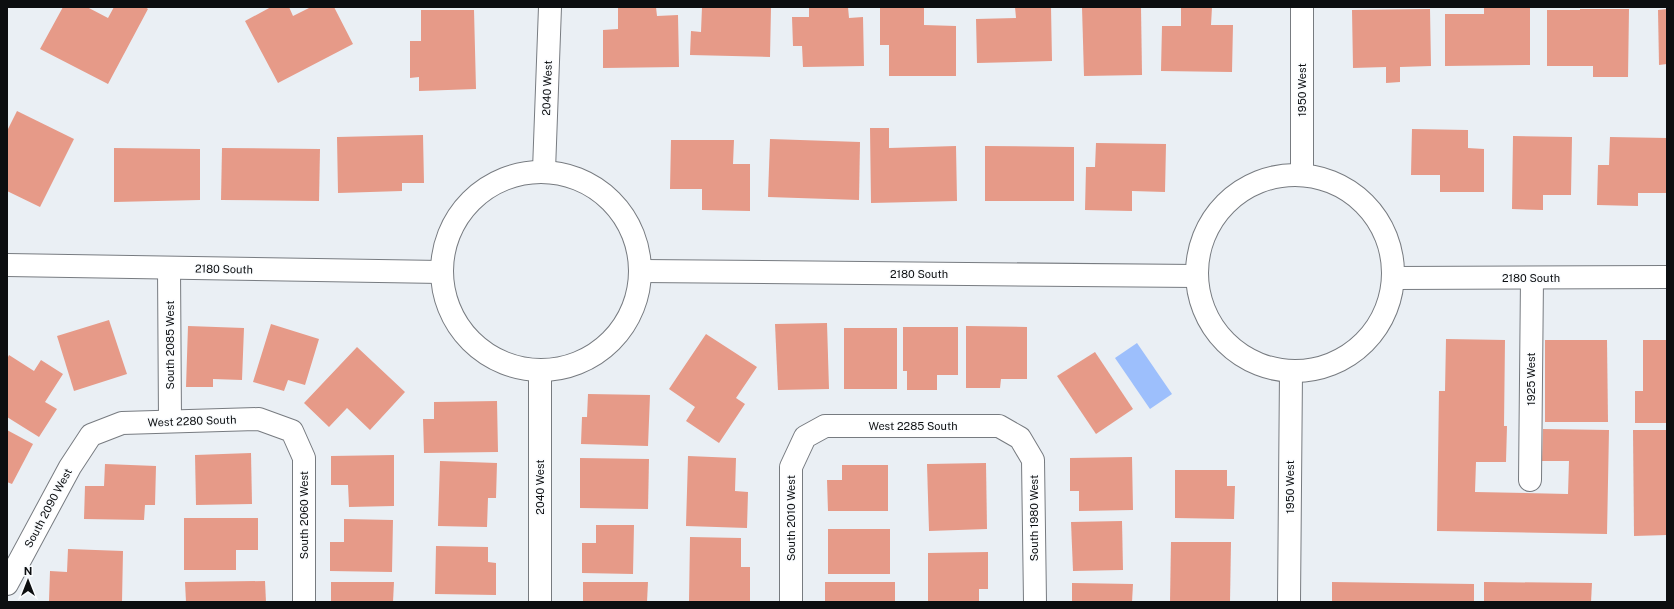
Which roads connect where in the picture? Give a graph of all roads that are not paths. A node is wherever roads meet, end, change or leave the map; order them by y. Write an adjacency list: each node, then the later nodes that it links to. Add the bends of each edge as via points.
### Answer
1 (550, 7): 3 (street, 2040 West)
2 (1302, 7): 4 (street, 1950 West)
3 (544, 170): 7 (street, via 579,178 612,200 635,233); 8 (street, via 502,178 469,201 448,234)
4 (1302, 174): 9 (street, via 1269,177 1239,191 1215,214 1200,243); 11 (street, via 1339,184 1369,207 1389,240)
5 (7, 265): 6 (street, 2180 South)
6 (169, 268): 8 (street, 2180 South); 15 (street, South 2085 West)
7 (642, 271): 9 (street, 2180 South); 13 (street, via 635,310 612,343 579,364)
8 (441, 272): 13 (street, via 449,310 470,342 502,364)
9 (1196, 276): 14 (street, via 1204,312 1224,342 1255,364)
10 (1667, 277): 12 (street, 2180 South)
11 (1395, 278): 12 (street, 2180 South); 14 (street, via 1385,315 1362,346 1329,366)
12 (1532, 278): 20 (street, 1925 West)
13 (540, 372): 23 (street, 2040 West)
14 (1290, 372): 26 (street, 1950 West)
15 (170, 421): 16 (street, West 2280 South, via 259,419); 17 (street, West 2280 South, via 122,423)
16 (292, 431): 22 (street, South 2060 West, via 304,458)
17 (91, 435): 21 (street, South 2090 West, via 70,467)
18 (805, 437): 19 (street, West 2285 South, via 825,426 999,426); 24 (street, South 2010 West, via 792,467)
19 (1020, 438): 25 (street, South 1980 West, via 1033,460)
20 (1530, 480)
21 (7, 584)
22 (304, 602)
23 (540, 602)
24 (791, 602)
25 (1035, 602)
26 (1289, 602)

